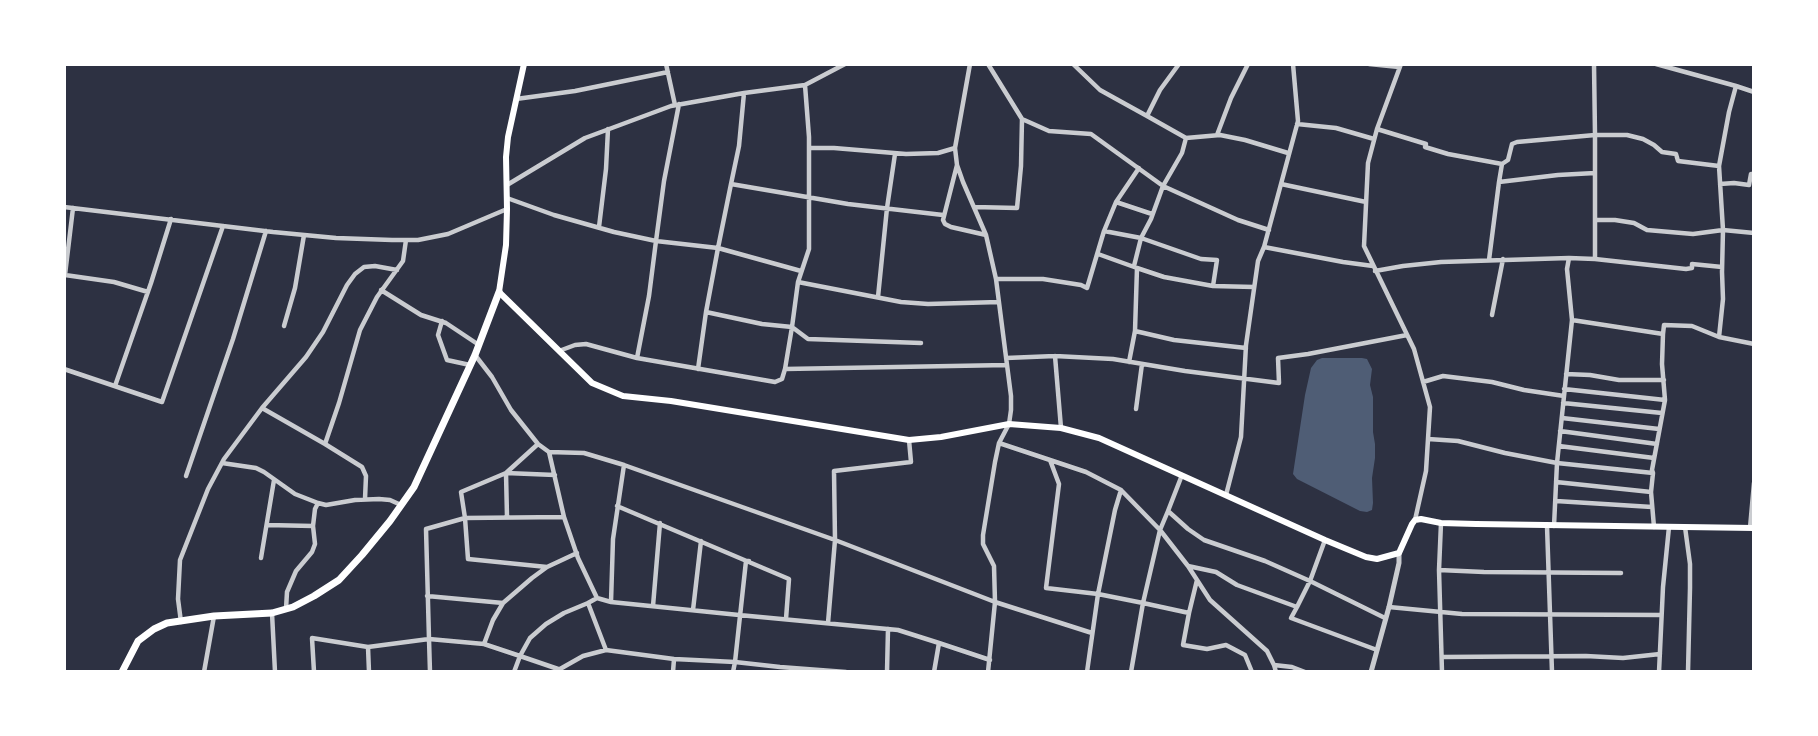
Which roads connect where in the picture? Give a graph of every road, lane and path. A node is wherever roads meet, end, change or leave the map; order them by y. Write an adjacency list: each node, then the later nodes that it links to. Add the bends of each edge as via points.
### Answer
1 (524, 64): 20 (main road)
2 (666, 64): 15 (street)
3 (845, 64): 13 (street)
4 (970, 64): 32 (street)
5 (988, 64): 23 (street)
6 (1073, 64): 22 (street, via 1100,90)
7 (1179, 64): 22 (street)
8 (1248, 64): 27 (street)
9 (1293, 64): 24 (street)
10 (1369, 64): 14 (street)
11 (1594, 64): 28 (street)
12 (1656, 64): 17 (street)
13 (839, 66): 16 (street)
14 (1400, 66): 26 (street)
15 (668, 72): 20 (street); 21 (street)
16 (805, 85): 19 (street); 31 (street)
17 (1736, 86): 18 (street); 37 (street)
18 (1754, 92)
19 (744, 93): 21 (street); 42 (street)
20 (516, 99): 45 (main road, via 508,137)
21 (677, 105): 25 (street); 71 (street)
22 (1147, 116): 29 (street)
23 (1022, 119): 38 (street, via 1049,131 1091,134); 52 (street, via 1017,208)
24 (1297, 124): 30 (street, via 1336,128); 33 (street)
25 (608, 129): 45 (street, via 585,138); 61 (street)
26 (1377, 129): 30 (street); 35 (street, via 1448,154)
27 (1217, 135): 29 (street); 33 (street)
28 (1595, 135): 35 (street, via 1517,142 1512,144 1509,160); 37 (street, via 1627,135 1662,152 1676,154 1678,161); 39 (street)
29 (1186, 138): 46 (street)
30 (1374, 139): 50 (street)
31 (810, 148): 34 (street); 48 (street)
32 (955, 148): 34 (street, via 938,153); 36 (street)
33 (1288, 153): 43 (street)
34 (895, 154): 54 (street)
35 (1502, 164): 41 (street)
36 (957, 165): 52 (street); 57 (street)
37 (1719, 166): 44 (street)
38 (1139, 168): 46 (street); 49 (street)
39 (1594, 173): 41 (street); 59 (street)
40 (1754, 174): 44 (street, via 1749,185)
41 (1498, 182): 78 (street)
42 (731, 184): 48 (street); 72 (street)
43 (1281, 184): 50 (street); 62 (street)
44 (1720, 184): 63 (street)
45 (507, 185): 47 (main road)
46 (1163, 186): 56 (street); 62 (street)
47 (507, 198): 55 (main road); 61 (street)
48 (810, 198): 54 (street); 84 (street, via 810,249)
49 (1116, 202): 56 (street); 65 (street)
50 (1366, 202): 82 (street, via 1364,246)
51 (64, 207): 53 (street)
52 (974, 207): 68 (street)
53 (73, 208): 58 (street); 79 (street)
54 (887, 208): 57 (street); 93 (street)
55 (507, 209): 70 (street, via 448,234); 92 (main road)
56 (1152, 214): 69 (street)
57 (943, 215): 68 (street, via 945,224 951,227)
58 (171, 219): 60 (street); 91 (street)
59 (1595, 220): 63 (street, via 1693,234); 77 (street)
60 (223, 226): 64 (street); 125 (street, via 162,402)
61 (600, 227): 71 (street)
62 (1269, 230): 73 (street)
63 (1723, 230): 66 (street); 81 (street)
64 (266, 231): 67 (street); 155 (street)
65 (1104, 231): 69 (street); 74 (street)
66 (1754, 233)
67 (304, 235): 70 (street); 99 (street)
68 (986, 235): 86 (street)
69 (1141, 238): 80 (street); 88 (street, via 1192,256 1217,260)
70 (406, 240): 83 (street, via 403,261)
71 (657, 241): 72 (street); 112 (street)
72 (718, 248): 84 (street); 95 (street)
73 (1264, 248): 82 (street); 89 (street)
74 (1098, 254): 80 (street); 86 (street, via 1087,288 1043,279)
75 (1569, 258): 76 (street); 77 (street); 97 (street)
76 (1503, 259): 78 (street); 96 (street)
77 (1595, 259): 81 (street, via 1686,268 1692,268 1692,264)
78 (1490, 260): 82 (street)
79 (66, 261): 85 (street)
80 (1136, 267): 88 (street, via 1164,277); 101 (street)
81 (1722, 267): 104 (street)
82 (1374, 269): 103 (street)
83 (397, 270): 90 (street); 130 (street, via 364,267 355,274 306,357)
84 (801, 271): 87 (street)
85 (65, 276): 91 (street, via 114,282)
86 (996, 279): 94 (street)
87 (798, 282): 93 (street); 100 (street)
88 (1213, 286): 89 (street)
89 (1254, 287): 108 (street)
90 (381, 290): 98 (street, via 421,315); 141 (street, via 360,330)
91 (148, 292): 125 (street)
92 (498, 292): 107 (main road); 109 (main road)
93 (879, 297): 94 (street, via 928,304)
94 (999, 303): 113 (street)
95 (706, 312): 100 (street); 119 (street)
96 (1492, 315)
97 (1572, 320): 102 (street); 121 (street)
98 (441, 321): 107 (street); 116 (street, via 438,335 447,360)
99 (284, 326)
100 (792, 327): 105 (street, via 808,339); 120 (street)
101 (1135, 332): 108 (street); 114 (street)
102 (1663, 334): 104 (street, via 1664,325 1692,326); 123 (street)
103 (1407, 335): 122 (street, via 1278,358 1279,383); 124 (street)
104 (1719, 337): 106 (street)
105 (921, 343)
106 (1754, 344)
107 (479, 345): 110 (main road)
108 (1246, 348): 122 (street)
109 (559, 351): 112 (street, via 586,344); 139 (main road, via 592,383 623,396)
110 (475, 355): 116 (main road); 142 (street)
111 (1055, 356): 113 (street); 114 (street); 135 (street)
112 (637, 358): 119 (street)
113 (1006, 358): 117 (street)
114 (1129, 362): 115 (street)
115 (1142, 364): 122 (street); 131 (street)
116 (470, 365): 165 (main road, via 414,487)
117 (1007, 365): 120 (street); 134 (street)
118 (64, 369): 125 (street)
119 (698, 369): 120 (street, via 775,382 782,379)
120 (784, 369)
121 (1566, 374): 123 (street); 126 (street)
122 (1244, 378): 161 (street, via 1241,437)
123 (1664, 380): 128 (street)
124 (1423, 382): 127 (street, via 1443,376); 138 (street, via 1430,407)
125 (116, 386)
126 (1564, 389): 127 (street); 128 (street)
127 (1564, 396): 129 (street)
128 (1665, 400): 132 (street)
129 (1563, 403): 132 (street); 133 (street)
130 (262, 408): 141 (street); 148 (street)
131 (1136, 409)
132 (1662, 413): 136 (street)
133 (1562, 418): 136 (street); 137 (street)
134 (1009, 424): 135 (main road); 139 (main road); 140 (street)
135 (1061, 429): 154 (main road, via 1099,438)
136 (1659, 429): 143 (street)
137 (1560, 431): 143 (street); 144 (street)
138 (1428, 439): 149 (street, via 1458,441); 172 (street, via 1426,471)
139 (909, 440): 183 (street, via 911,462 834,471)
140 (999, 443): 147 (street); 201 (street, via 983,535 983,544 994,566)
141 (325, 444): 162 (street, via 362,467 366,476)
142 (538, 444): 145 (street); 151 (street)
143 (1657, 444): 146 (street)
144 (1559, 446): 146 (street); 149 (street)
145 (549, 452): 150 (street, via 584,453); 153 (street)
146 (1654, 458): 152 (street)
147 (1050, 460): 159 (street); 197 (street, via 1059,484 1046,588)
148 (222, 463): 156 (street, via 256,468); 219 (street, via 180,560)
149 (1557, 463): 152 (street); 157 (street)
150 (624, 465): 166 (street); 183 (street)
151 (506, 473): 153 (street); 169 (street); 171 (street, via 461,492)
152 (1653, 473): 160 (street)
153 (555, 475): 170 (street)
154 (1182, 475): 161 (main road); 168 (street)
155 (186, 476)
156 (274, 480): 164 (street); 175 (street)
157 (1556, 482): 160 (street); 163 (street)
158 (1754, 483): 181 (street)
159 (1121, 490): 182 (street); 197 (street)
160 (1651, 492): 167 (street)
161 (1226, 495): 184 (main road)
162 (364, 499): 164 (street); 165 (street, via 390,500)
163 (1556, 501): 167 (street); 177 (street)
164 (318, 503): 176 (street)
165 (401, 505): 208 (main road, via 339,579)
166 (617, 506): 174 (street); 200 (street)
167 (1652, 507): 178 (street)
168 (1168, 511): 182 (street); 196 (street, via 1204,540)
169 (507, 517): 170 (street); 171 (street)
170 (564, 517): 187 (street)
171 (465, 518): 191 (street, via 468,559); 198 (street, via 426,529)
172 (1415, 520): 173 (main road); 186 (main road)
173 (1441, 522): 177 (main road); 192 (street)
174 (660, 523): 185 (street); 205 (street)
175 (267, 525): 176 (street); 188 (street)
176 (313, 526): 208 (street, via 315,544 296,572)
177 (1551, 526): 178 (main road); 193 (street)
178 (1654, 527): 179 (main road)
179 (1669, 527): 180 (main road); 215 (street)
180 (1685, 527): 181 (main road); 261 (street, via 1690,576)
181 (1752, 528)
182 (1160, 530): 190 (street); 204 (street)
183 (835, 540): 201 (street); 220 (street)
184 (1325, 540): 186 (main road, via 1377,559); 196 (street)
185 (701, 542): 189 (street); 209 (street)
186 (1399, 553): 207 (street)
187 (577, 554): 191 (street); 199 (street)
188 (261, 558)
189 (749, 561): 213 (street); 218 (street, via 789,579)
190 (1188, 566): 195 (street); 206 (street, via 1216,572 1236,585)
191 (547, 567): 202 (street)
192 (1439, 570): 193 (street); 212 (street)
193 (1550, 573): 194 (street); 214 (street)
194 (1621, 573)
195 (1197, 580): 211 (street); 236 (street, via 1210,600 1268,651)
196 (1310, 581): 206 (street); 217 (street)
197 (1098, 594): 204 (street); 222 (street)
198 (427, 596): 202 (street); 223 (street)
199 (597, 598): 200 (street); 203 (street)
200 (611, 602): 205 (street)
201 (995, 602): 222 (street); 234 (street)
202 (503, 603): 225 (street)
203 (588, 603): 227 (street); 230 (street, via 546,624 530,638)
204 (1143, 603): 211 (street); 253 (street)
205 (653, 606): 209 (street)
206 (1297, 607): 228 (street, via 1291,618)
207 (1389, 607): 212 (street); 217 (street)
208 (286, 609): 210 (main road)
209 (693, 610): 213 (street)
210 (272, 613): 216 (main road); 241 (street)
211 (1189, 613): 254 (street, via 1183,645 1208,649 1226,645 1245,655)
212 (1439, 613): 214 (street); 232 (street)
213 (740, 615): 218 (street); 235 (street)
214 (1550, 615): 215 (street); 231 (street)
215 (1662, 615): 229 (street)
216 (214, 616): 219 (main road); 240 (street)
217 (1385, 618): 228 (street)
218 (786, 619): 220 (street)
219 (181, 621): 239 (main road, via 154,629 138,641)
220 (828, 623): 221 (street)
221 (888, 629): 224 (street); 249 (street)
222 (1092, 633): 252 (street)
223 (429, 639): 225 (street); 226 (street); 244 (street)
224 (939, 643): 234 (street); 250 (street)
225 (484, 644): 230 (street)
226 (368, 647): 242 (street, via 312,638); 243 (street)
227 (606, 650): 233 (street); 238 (street, via 583,656)
228 (1377, 650): 257 (street)
229 (1660, 654): 231 (street, via 1623,658); 260 (street)
230 (520, 656): 238 (street); 245 (street)
231 (1552, 656): 232 (street); 259 (street)
232 (1442, 657): 258 (street)
233 (674, 659): 235 (street); 246 (street)
234 (990, 660): 251 (street)
235 (735, 662): 237 (street); 247 (street)
236 (1274, 665): 255 (street); 256 (street)
237 (780, 669): 248 (street)
238 (560, 671)
239 (122, 672)
240 (204, 672)
241 (275, 672)
242 (314, 672)
243 (369, 672)
244 (430, 672)
245 (514, 672)
246 (672, 672)
247 (733, 672)
248 (846, 672)
249 (887, 672)
250 (934, 672)
251 (988, 672)
252 (1087, 672)
253 (1131, 672)
254 (1252, 672)
255 (1276, 672)
256 (1305, 672)
257 (1371, 672)
258 (1442, 672)
259 (1552, 672)
260 (1659, 672)
261 (1688, 672)

